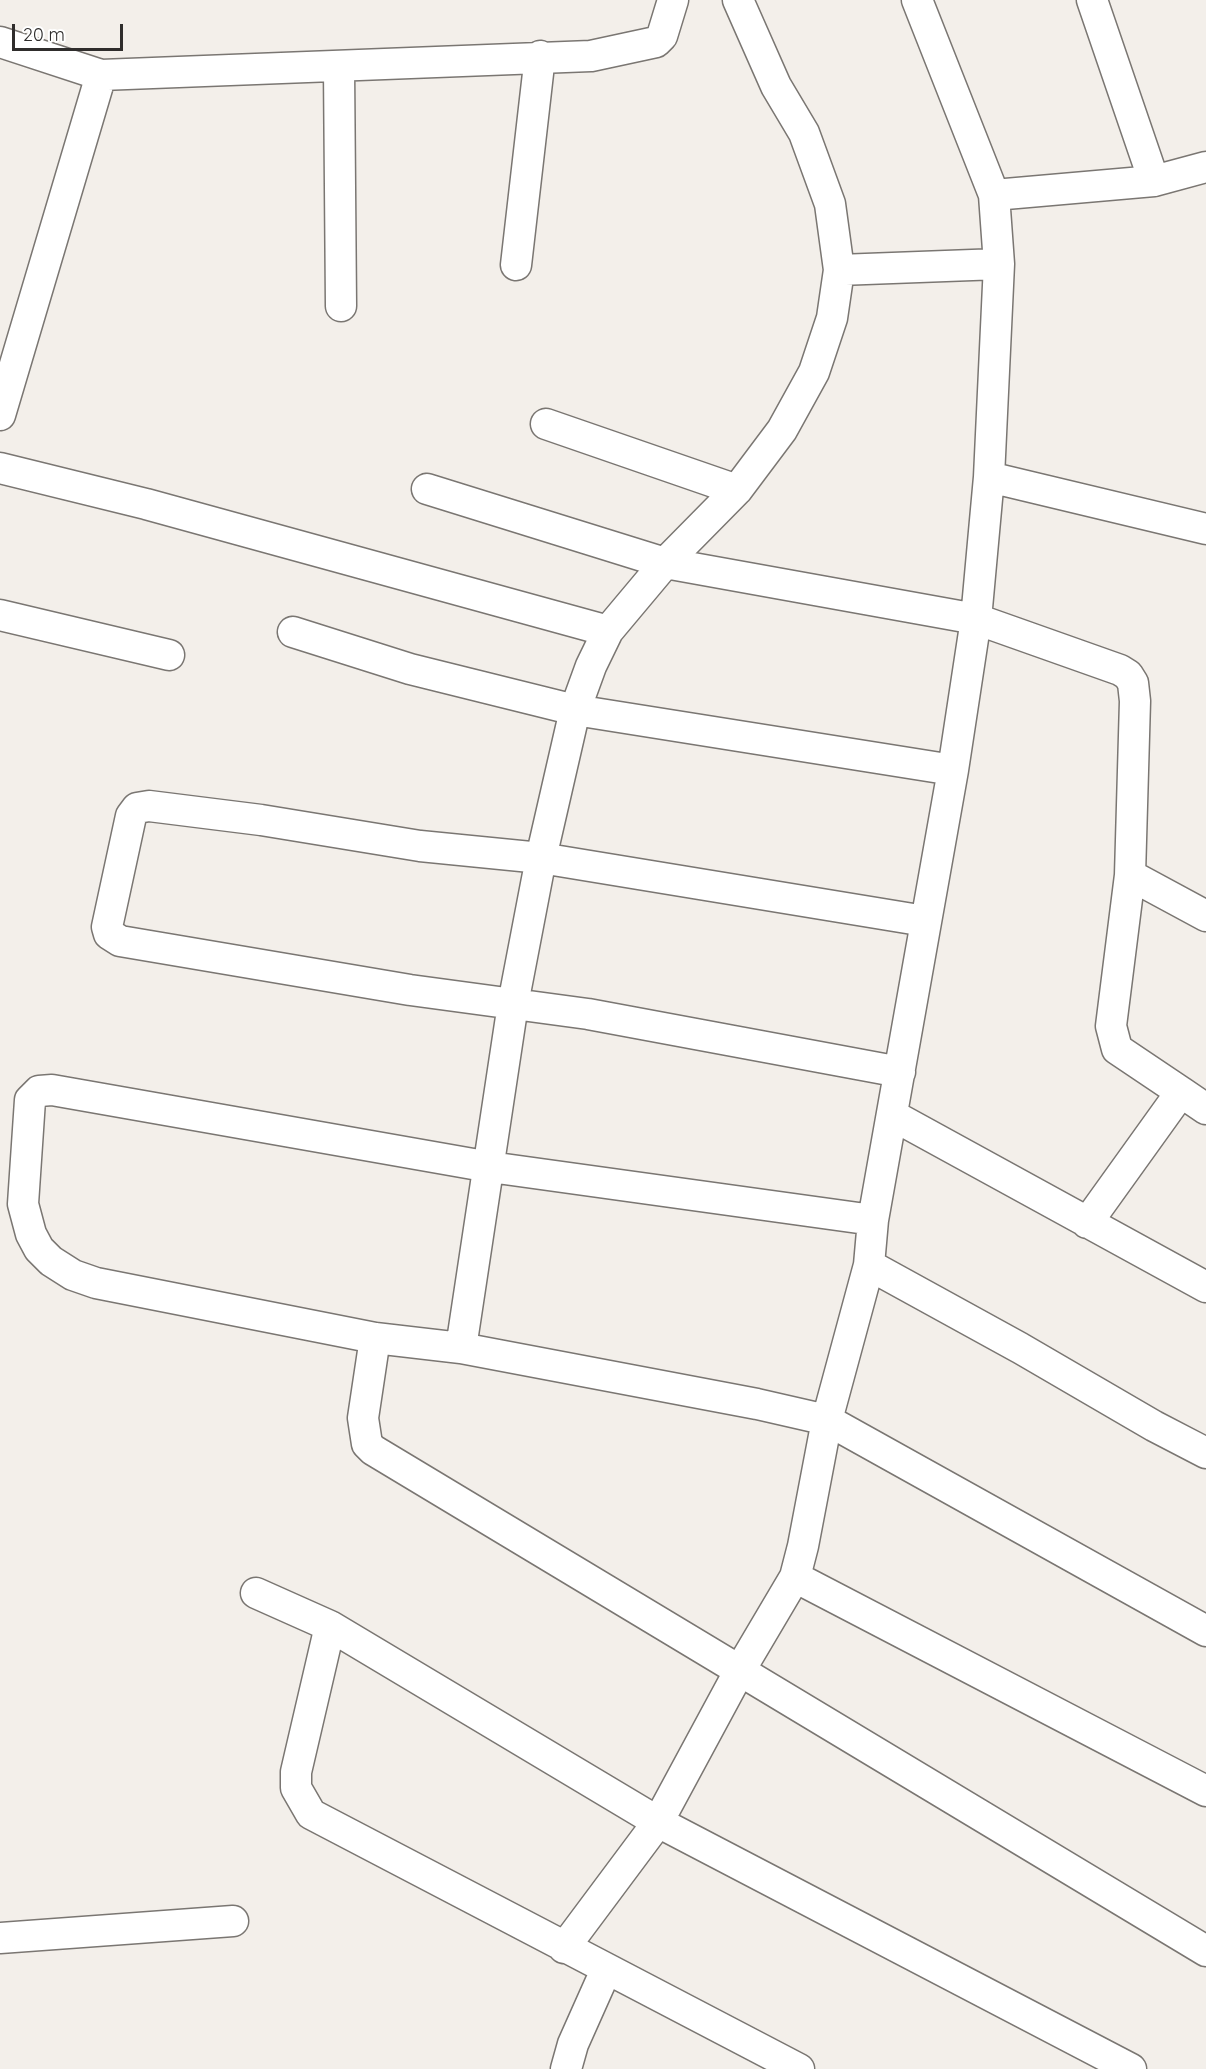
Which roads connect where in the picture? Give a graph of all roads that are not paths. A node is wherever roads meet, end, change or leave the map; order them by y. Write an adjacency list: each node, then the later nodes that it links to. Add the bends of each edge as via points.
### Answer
1 (673, 0): 6 (street, via 662,36 656,42 591,56)
2 (738, 0): 14 (street, via 776,86 804,133 830,204)
3 (917, 0): 11 (street)
4 (1092, 0): 10 (street)
5 (0, 42): 8 (street)
6 (540, 56): 7 (street); 13 (street)
7 (339, 68): 8 (street); 15 (street)
8 (101, 75): 16 (street)
9 (1206, 167): 10 (street)
10 (1154, 181): 11 (street)
11 (994, 195): 12 (street)
12 (999, 264): 14 (street); 19 (street)
13 (516, 265)
14 (839, 270): 21 (street, via 832,318 814,372 782,430)
15 (341, 306)
16 (0, 415)
17 (546, 424): 21 (street)
18 (0, 468): 26 (street, via 146,504)
19 (989, 477): 22 (street); 25 (street)
20 (427, 489): 23 (street)
21 (737, 490): 23 (street)
22 (1206, 529)
23 (665, 563): 25 (street); 26 (street)
24 (0, 615): 28 (street)
25 (976, 619): 30 (street); 32 (street, via 1120,670 1133,683 1136,701)
26 (608, 631): 29 (street)
27 (292, 632): 29 (street, via 410,669)
28 (169, 655)
29 (575, 710): 30 (street); 31 (street)
30 (953, 770): 34 (street)
31 (541, 858): 34 (street); 35 (street); 35 (street, via 420,846 261,820 143,806 131,816 108,927 109,934 120,941 293,972)
32 (1130, 875): 33 (street); 37 (street, via 1111,1026 1117,1049)
33 (1206, 916)
34 (925, 921): 36 (street)
35 (513, 1004): 36 (street, via 588,1014); 40 (street)
36 (900, 1072): 39 (street)
37 (1181, 1092): 38 (street); 42 (street)
38 (1206, 1109)
39 (891, 1115): 41 (street); 42 (street)
40 (490, 1167): 41 (street); 45 (street, via 52,1090 34,1094 30,1100 23,1204 31,1234 51,1262 96,1283); 46 (street)
41 (873, 1220): 43 (street)
42 (1087, 1223): 44 (street)
43 (869, 1265): 47 (street); 48 (street)
44 (1206, 1287)
45 (375, 1338): 46 (street); 53 (street, via 363,1418 367,1444 373,1450)
46 (461, 1348): 47 (street)
47 (827, 1420): 49 (street); 52 (street)
48 (1206, 1453)
49 (795, 1577): 53 (street); 54 (street)
50 (256, 1593): 51 (street)
51 (330, 1626): 55 (street); 58 (street, via 298,1758 297,1788 302,1802 311,1814 546,1935)
52 (1206, 1631)
53 (740, 1670): 55 (street); 59 (street)
54 (1206, 1791)
55 (658, 1822): 58 (street); 63 (street)
56 (233, 1921): 57 (street)
57 (0, 1938)
58 (564, 1948): 60 (street)
59 (1206, 1951)
60 (606, 1970): 61 (street); 62 (street)
61 (566, 2069)
62 (799, 2069)
63 (1131, 2069)

